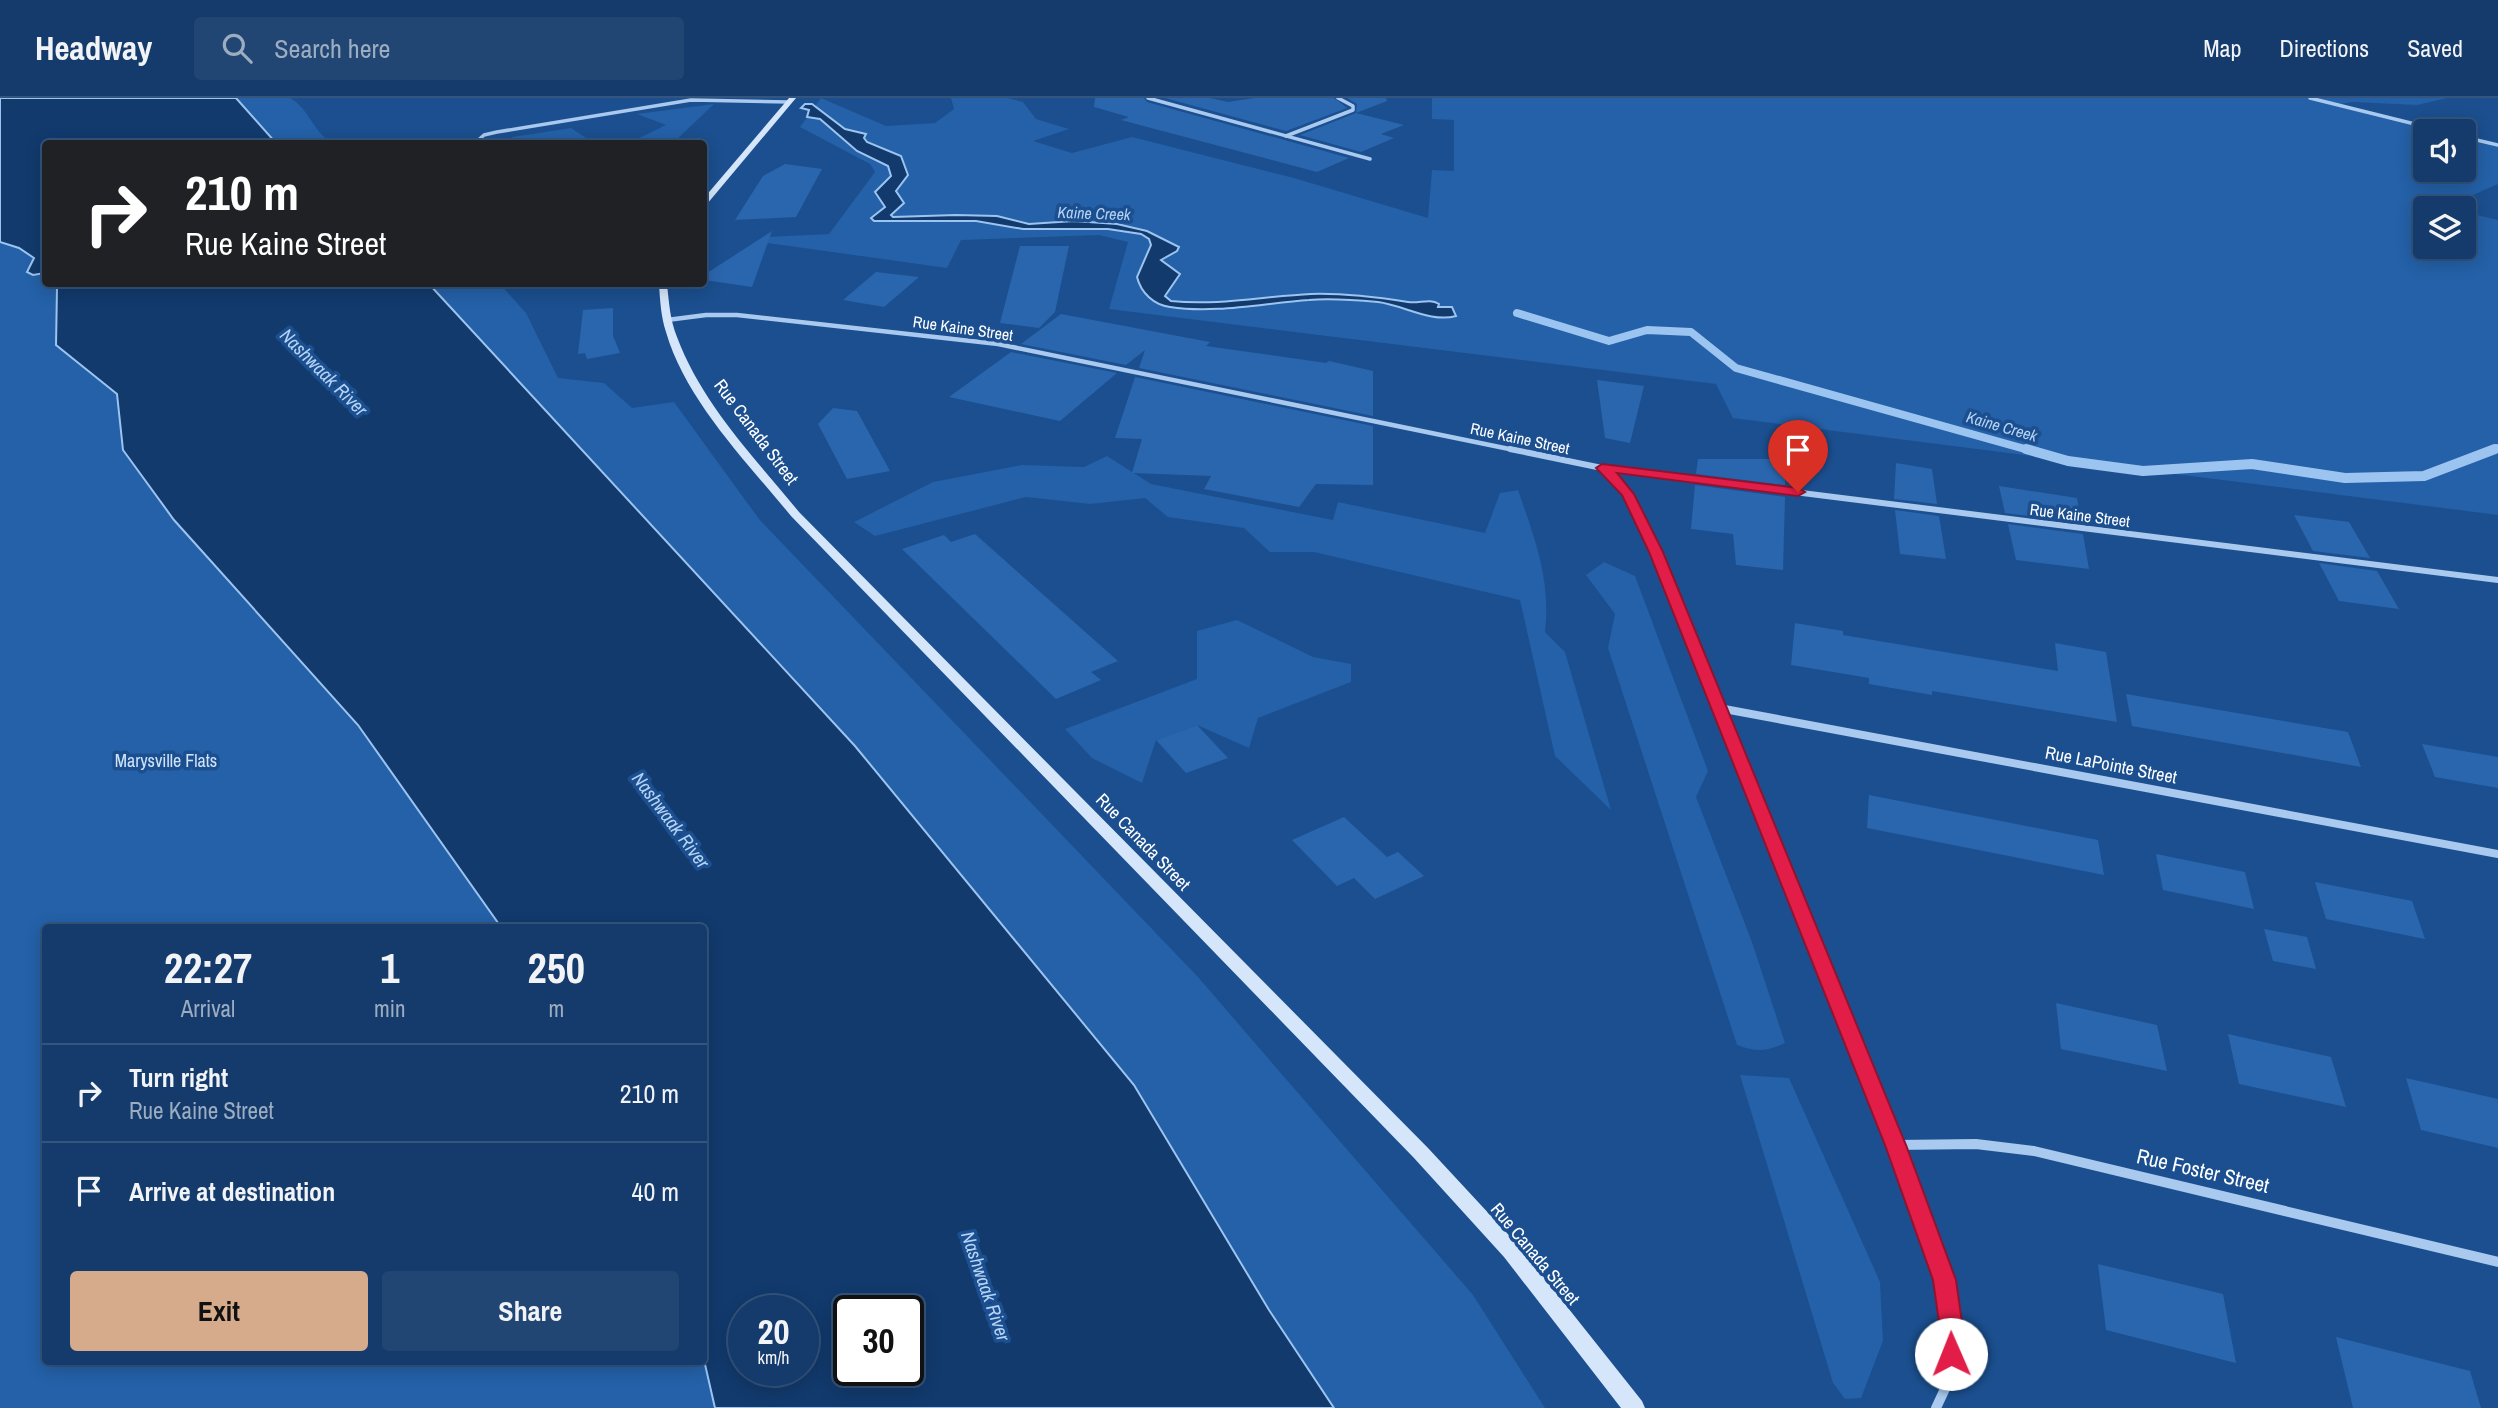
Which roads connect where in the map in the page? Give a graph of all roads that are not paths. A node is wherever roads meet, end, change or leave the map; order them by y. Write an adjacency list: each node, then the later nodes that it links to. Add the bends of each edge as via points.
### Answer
1 (1148, 98): 6 (street)
2 (1338, 98): 6 (street, via 1353,110)
3 (2310, 98): 5 (street)
4 (791, 100): 8 (street, via 670,103 497,132); 11 (main road)
5 (2413, 124)
6 (1286, 136): 10 (street)
7 (2476, 139): 9 (street)
8 (478, 140)
9 (2498, 145)
10 (1370, 159)
11 (707, 198)
12 (663, 287): 13 (main road, Rue Canada Street)
13 (667, 320): 14 (street, Rue Kaine Street, via 737,315 971,340); 20 (main road, Rue Canada Street, via 703,396 795,514 1421,1153 1510,1251)
14 (1602, 468): 15 (street, Rue Kaine Street); 16 (street, via 1628,494 1642,522)
15 (2498, 580)
16 (1719, 708): 17 (street, Rue LaPointe Street); 18 (street)
17 (2498, 854)
18 (1895, 1145): 19 (street, Rue Foster Street, via 1976,1144 2034,1151); 21 (street, via 1944,1280 1951,1329 1950,1378)
19 (2498, 1262)
20 (1634, 1408)
21 (1936, 1408)

